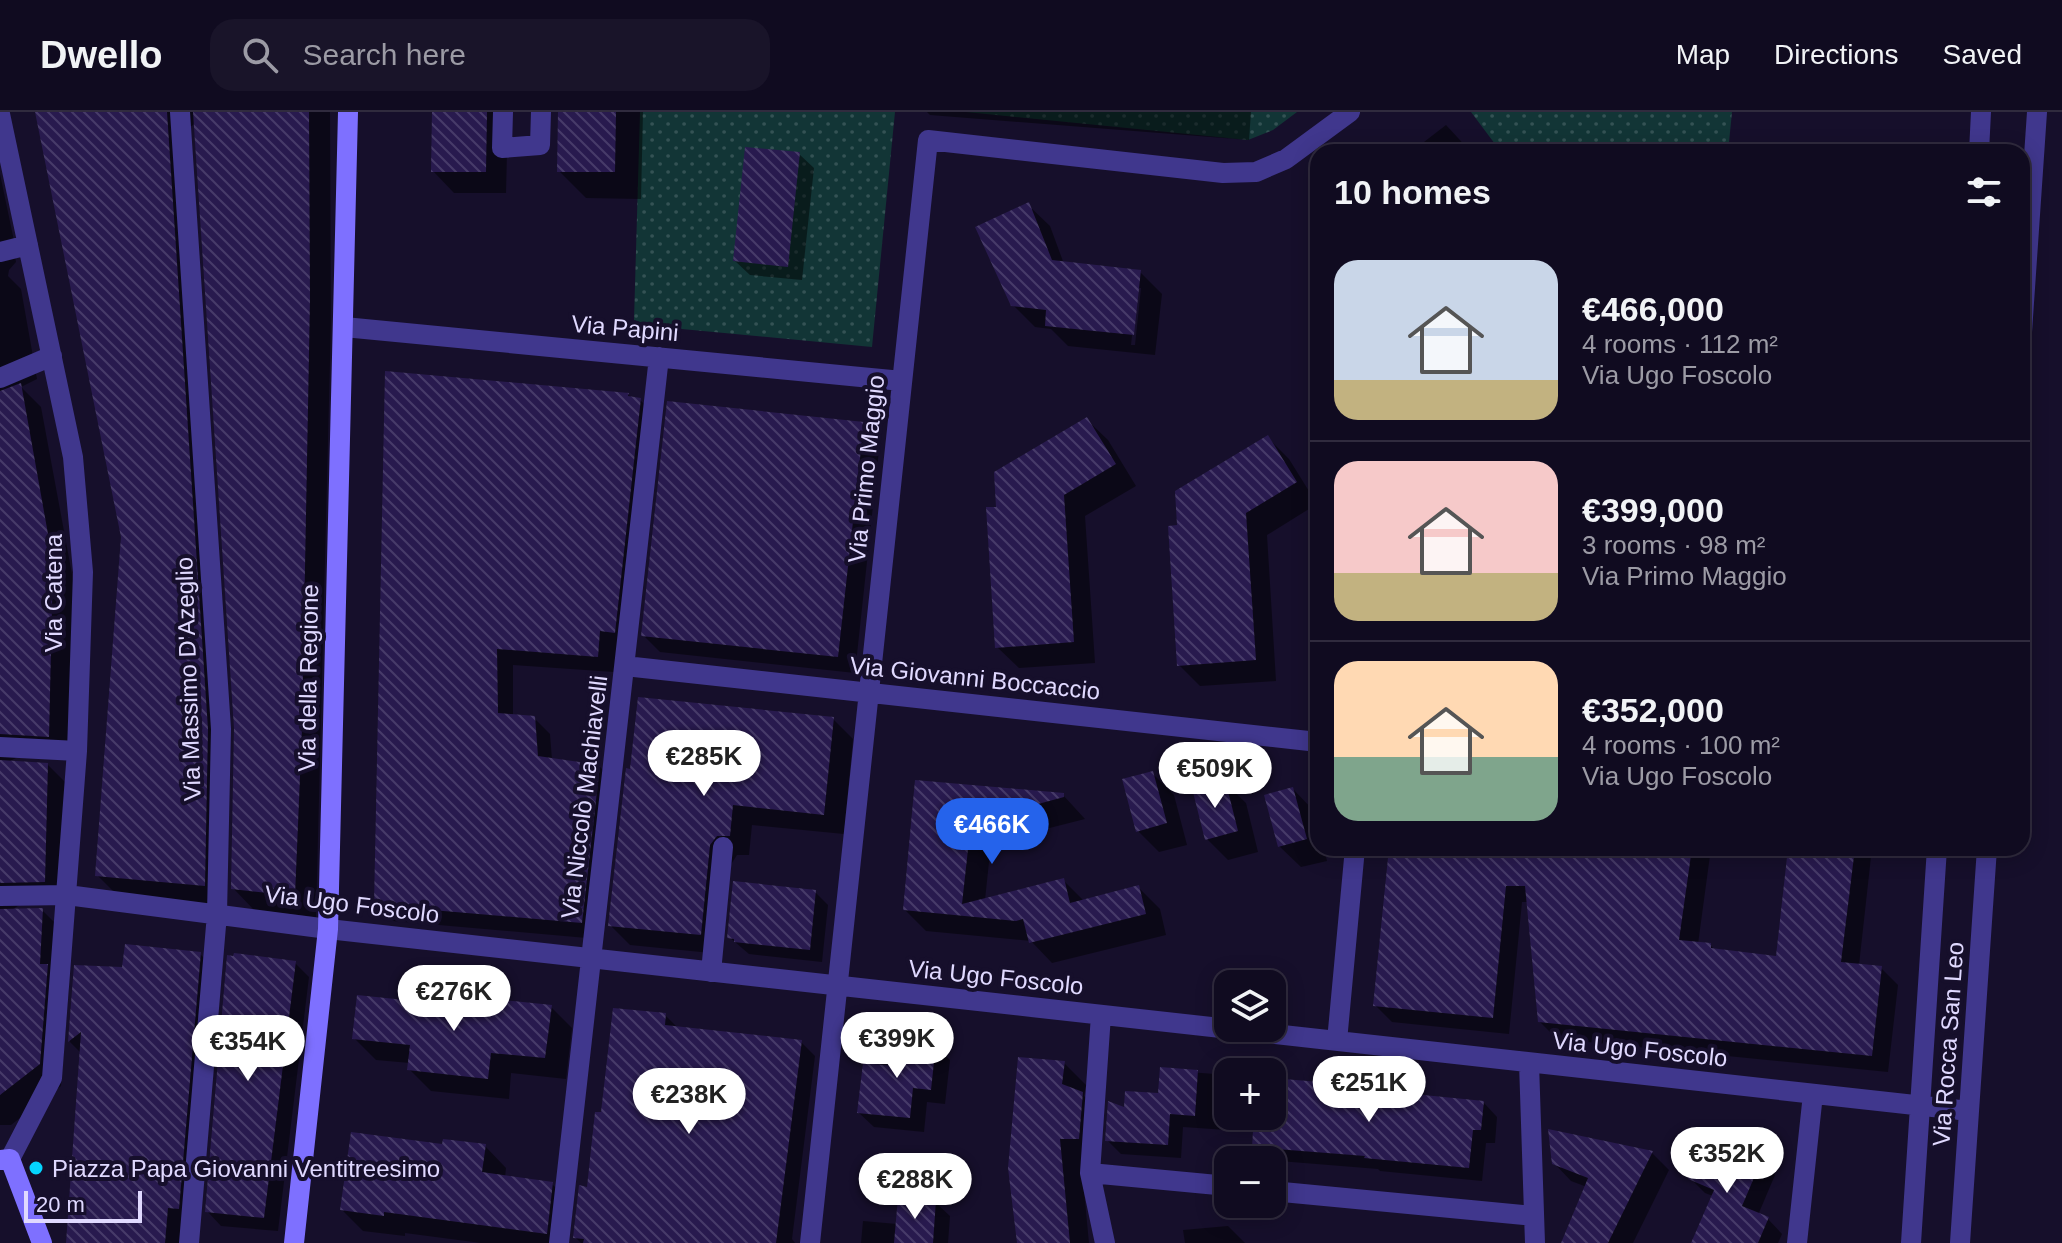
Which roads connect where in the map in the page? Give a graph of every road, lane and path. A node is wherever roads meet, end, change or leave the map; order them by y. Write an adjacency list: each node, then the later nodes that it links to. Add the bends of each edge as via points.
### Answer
1 (180, 112): 30 (street, Via Massimo D'Azeglio, via 221,729)
2 (348, 112): 14 (main road, Via della Regione)
3 (503, 112): 4 (street, via 502,148 540,145)
4 (541, 112)
5 (1350, 112): 18 (street, Via Primo Maggio, via 1286,159 1256,172 1223,173 928,140)
6 (1981, 112): 9 (street)
7 (2037, 112): 11 (street)
8 (0, 114): 10 (street, Via Catena)
9 (1979, 144)
10 (5, 160): 12 (street, Via Catena)
11 (2030, 215)
12 (28, 245): 13 (street); 15 (street, Via Catena)
13 (0, 252)
14 (344, 327): 16 (street, Via Papini); 31 (main road, Via della Regione)
15 (52, 356): 17 (street); 23 (street, Via Catena, via 73,457 83,572)
16 (659, 357): 18 (street, Via Papini); 19 (street, Via Niccolò Machiavelli)
17 (0, 378)
18 (902, 381): 20 (street, Via Primo Maggio)
19 (625, 666): 20 (street, Via Giovanni Boccaccio); 32 (street, Via Niccolò Machiavelli)
20 (868, 692): 21 (street, Via Giovanni Boccaccio); 34 (street, Via Primo Maggio)
21 (1310, 741)
22 (0, 747): 23 (street)
23 (77, 751): 28 (street, Via Catena)
24 (723, 847): 33 (street)
25 (1354, 856): 36 (street)
26 (1936, 856): 39 (street, Via Rocca San Leo)
27 (1986, 856): 40 (street, Via Rocca San Leo)
28 (67, 895): 29 (street, Via Ugo Foscolo); 30 (street, Via Ugo Foscolo); 41 (street, Via Catena, via 52,1078)
29 (0, 896)
30 (217, 914): 31 (street, Via Ugo Foscolo); 47 (street, Via Massimo D'Azeglio)
31 (328, 929): 32 (street, Via Ugo Foscolo); 48 (main road, Via della Regione)
32 (591, 959): 33 (street, Via Ugo Foscolo); 49 (street, Via Niccolò Machiavelli)
33 (711, 972): 34 (street, Via Ugo Foscolo)
34 (838, 986): 35 (street, Via Ugo Foscolo); 50 (street, Via Primo Maggio)
35 (1101, 1015): 36 (street, Via Ugo Foscolo); 42 (street)
36 (1337, 1041): 37 (street, Via Ugo Foscolo)
37 (1529, 1063): 38 (street, Via Ugo Foscolo); 45 (street)
38 (1813, 1094): 39 (street, Via Ugo Foscolo); 53 (street)
39 (1919, 1106): 40 (street, Via Ugo Foscolo); 54 (street, Via Rocca San Leo)
40 (1969, 1111): 55 (street, Via Rocca San Leo)
41 (5, 1159): 46 (main road)
42 (1090, 1173): 43 (street); 51 (street)
43 (1214, 1185)
44 (1286, 1192): 45 (street)
45 (1534, 1216): 52 (street)
46 (42, 1243)
47 (189, 1243)
48 (294, 1243)
49 (559, 1243)
50 (810, 1243)
51 (1105, 1243)
52 (1535, 1243)
53 (1797, 1243)
54 (1911, 1243)
55 (1960, 1243)

